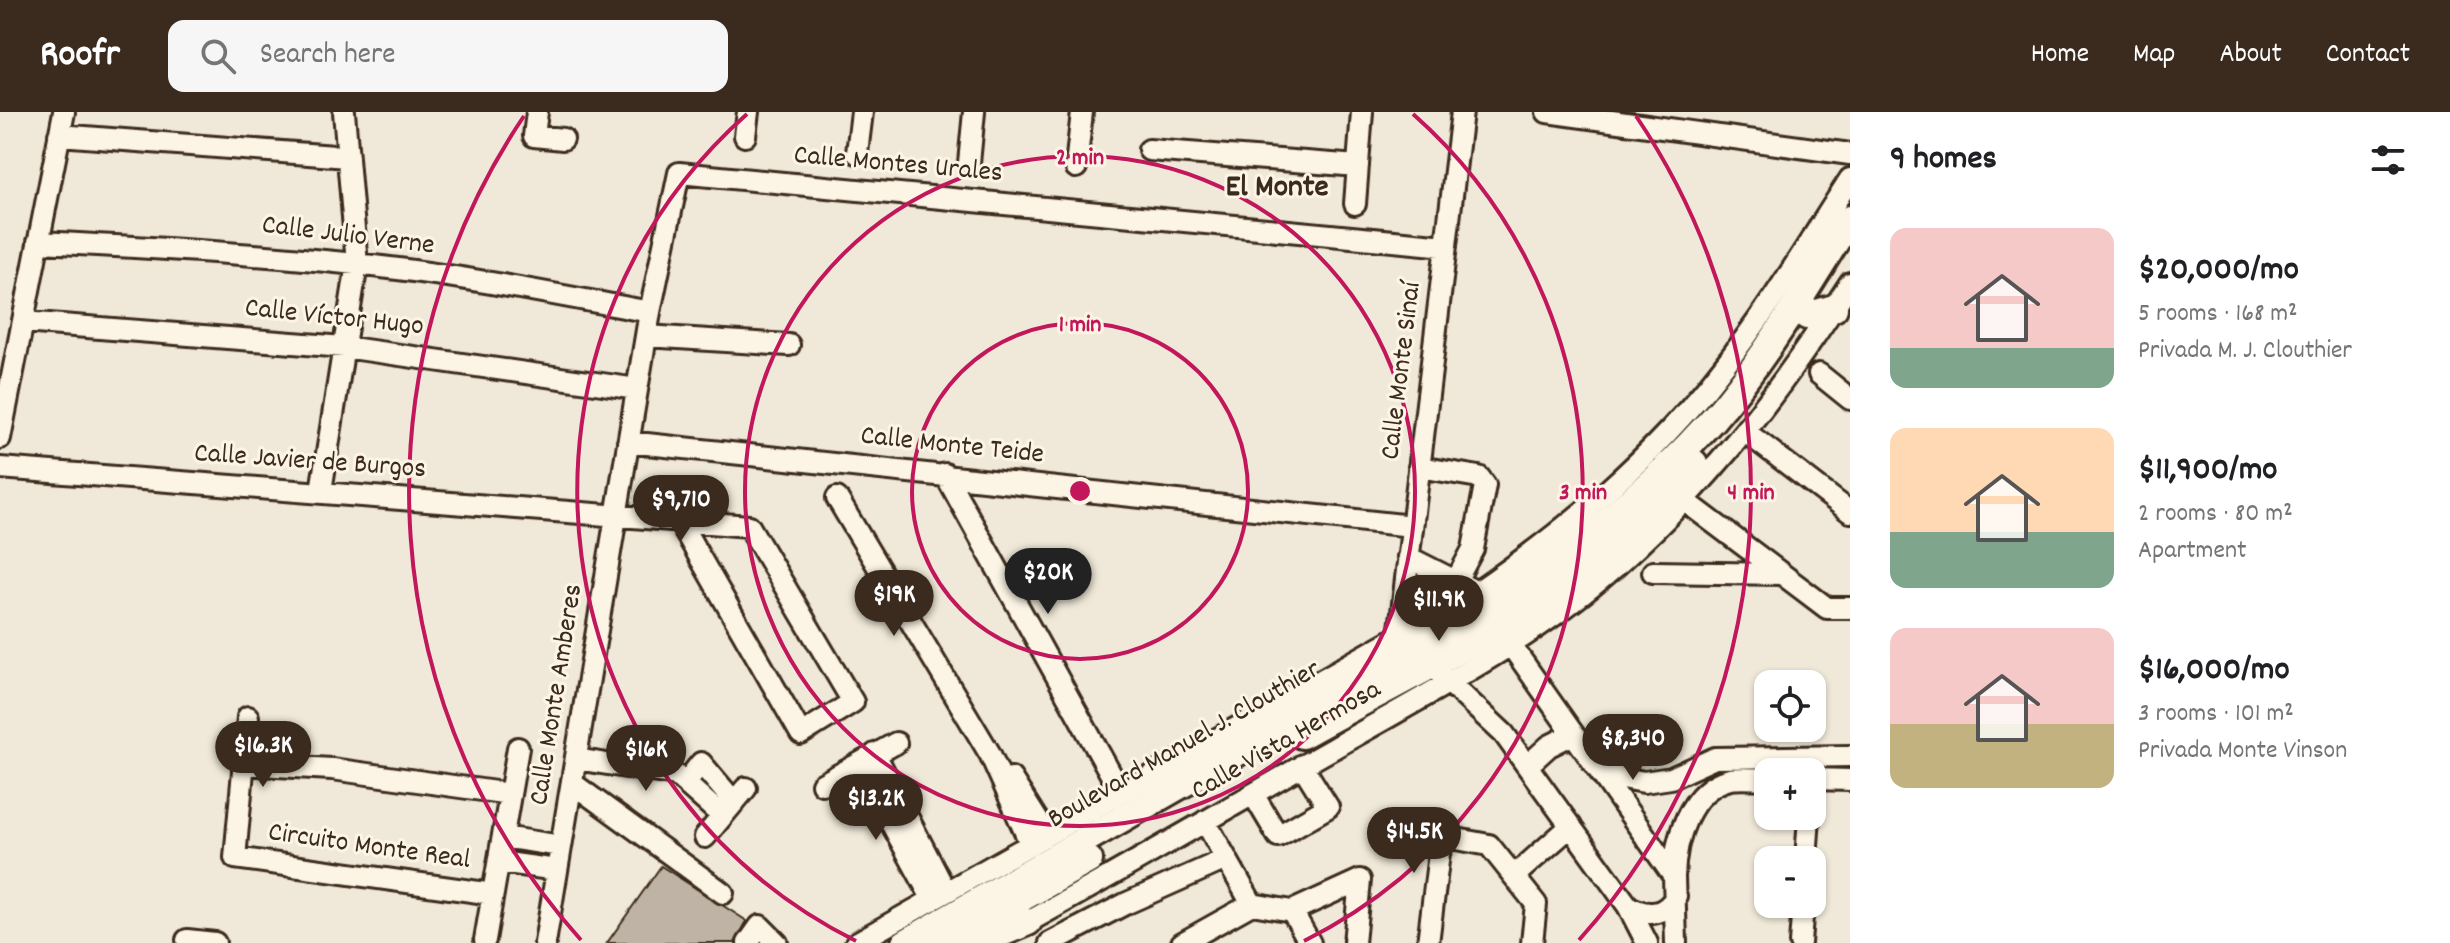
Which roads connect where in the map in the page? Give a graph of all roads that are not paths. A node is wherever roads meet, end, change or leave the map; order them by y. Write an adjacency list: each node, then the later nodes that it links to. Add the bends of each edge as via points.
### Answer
1 (64, 112): 11 (street)
2 (344, 112): 17 (street)
3 (537, 112): 13 (street, via 534,136)
4 (748, 112): 12 (street)
5 (862, 112): 15 (street)
6 (974, 112): 18 (street)
7 (1082, 112): 20 (street)
8 (1362, 112): 19 (street)
9 (1462, 112): 26 (street, Calle Monte Sinaí)
10 (1547, 112): 16 (street)
11 (59, 135): 17 (street); 25 (street)
12 (745, 136)
13 (563, 139)
14 (1149, 150): 19 (street)
15 (857, 153)
16 (1850, 154)
17 (348, 157): 28 (street)
18 (969, 163)
19 (1358, 166): 23 (street)
20 (1076, 167)
21 (679, 173): 26 (street, Calle Montes Urales); 32 (street, Calle Monte Amberes)
22 (1850, 179): 30 (street)
23 (1355, 204)
24 (1850, 219): 30 (main road, Boulevard Manuel J. Clouthier)
25 (38, 242): 28 (street, Calle Julio Verne, via 198,249); 33 (street)
26 (1446, 246): 43 (street, Calle Monte Sinaí)
27 (1850, 249): 30 (main road, Boulevard Manuel J. Clouthier)
28 (357, 264): 32 (street, Calle Julio Verne); 36 (street)
29 (1850, 283): 31 (street, Calle Vista Hermosa)
30 (1797, 297): 31 (main road); 58 (main road, Boulevard Manuel J. Clouthier, via 1773,340 1713,419 1644,491)
31 (1834, 308): 40 (street, Calle Vista Hermosa)
32 (650, 312): 34 (street, Calle Monte Amberes)
33 (23, 322): 36 (street, Calle Víctor Hugo); 41 (street)
34 (646, 336): 35 (street); 38 (street, Calle Monte Amberes)
35 (789, 345)
36 (344, 347): 38 (street, Calle Víctor Hugo); 46 (street)
37 (1819, 374): 39 (street)
38 (637, 389): 42 (street, Calle Monte Amberes)
39 (1850, 399)
40 (1747, 433): 48 (street, Calle Vista Hermosa); 49 (street)
41 (0, 438)
42 (628, 442): 45 (street, Calle Monte Teide); 50 (street, Calle Monte Amberes)
43 (1419, 467): 52 (street, Calle Monte Sinaí); 56 (street, via 1479,477 1485,485 1473,549)
44 (0, 468): 46 (street, Calle Javier de Burgos)
45 (945, 474): 52 (street, Calle Monte Teide); 73 (street)
46 (321, 491): 50 (street, Calle Javier de Burgos)
47 (837, 498): 83 (street)
48 (1685, 501): 55 (street); 58 (street, Calle Vista Hermosa, via 1613,568)
49 (1850, 512)
50 (616, 516): 51 (street, Calle Javier de Burgos); 65 (street, Calle Monte Amberes)
51 (679, 521): 51 (street, Calle Javier de Burgos, via 749,526 853,702 801,734)
52 (1412, 526): 53 (street, Calle Monte Sinaí)
53 (1408, 557): 56 (street); 59 (street, Calle Monte Sinaí)
54 (1653, 572): 55 (street)
55 (1782, 574): 57 (street, via 1827,608)
56 (1456, 581): 58 (street)
57 (1850, 608)
58 (1493, 618): 59 (main road, Boulevard Manuel J. Clouthier); 59 (street, Calle Vista Hermosa); 61 (street)
59 (1422, 658): 69 (street, Calle Vista Hermosa); 70 (street, via 1494,724); 83 (street); 106 (main road, Boulevard Manuel J. Clouthier); 107 (main road, Boulevard Manuel J. Clouthier, via 1304,733)
60 (248, 717): 67 (street, Circuito Monte Real)
61 (1573, 734): 68 (street); 70 (street)
62 (896, 743): 66 (street)
63 (518, 748): 77 (street, Circuito Monte Real)
64 (1850, 756): 68 (street, via 1715,758 1671,778 1644,782 1618,777)
65 (576, 759): 75 (street, Calle Monte Amberes); 82 (street, via 676,775 685,783 701,763 734,802)
66 (867, 759): 76 (street); 92 (street)
67 (243, 764): 77 (street, via 376,774); 91 (street, Circuito Monte Real, via 235,858)
68 (1594, 764): 89 (street)
69 (1302, 765): 78 (street, Calle Vista Hermosa); 78 (street, via 1328,807 1278,836)
70 (1527, 766): 80 (street)
71 (1754, 779): 89 (street, via 1728,779 1703,796 1685,819 1675,847)
72 (1826, 779): 74 (street)
73 (1114, 780)
74 (1850, 780)
75 (572, 783): 84 (street, Calle Monte Amberes); 90 (street)
76 (822, 784)
77 (510, 794): 81 (street, Circuito Monte Real)
78 (1253, 794): 79 (street, Calle Vista Hermosa)
79 (1205, 821): 85 (street); 96 (street, Calle Vista Hermosa)
80 (1571, 826): 88 (street); 94 (street)
81 (503, 837): 84 (street, Circuito Monte Real); 86 (street, Circuito Monte Real)
82 (705, 837)
83 (1039, 840): 92 (street)
84 (561, 846): 87 (street, Calle Monte Amberes)
85 (1226, 859): 93 (street); 100 (street)
86 (499, 862): 87 (street, Circuito Monte Real); 91 (street, Circuito Monte Real)
87 (557, 870): 102 (street, Calle Monte Amberes)
88 (1514, 876): 113 (street, via 1489,845 1451,838 1443,843); 114 (street, via 1536,904)
89 (1675, 886): 94 (street, via 1672,904 1655,913); 116 (street)
90 (723, 893)
91 (493, 894): 99 (street, Circuito Monte Real)
92 (940, 896): 105 (street)
93 (1252, 904): 95 (street); 110 (street)
94 (1628, 906): 115 (street)
95 (1292, 911): 111 (street); 112 (street, via 1360,880)
96 (1035, 918): 100 (street); 108 (main road); 109 (street, Calle Vista Hermosa)
97 (1802, 918): 117 (street)
98 (187, 940): 101 (street)
99 (485, 940)
100 (1055, 942)
101 (215, 943)
102 (545, 943)
103 (748, 943): 104 (street, via 760,926)
104 (777, 943)
105 (856, 943)
106 (905, 943)
107 (942, 943)
108 (978, 943)
109 (989, 943)
110 (1182, 943)
111 (1310, 943)
112 (1354, 943)
113 (1428, 943)
114 (1532, 943)
115 (1647, 943)
116 (1676, 943)
117 (1800, 943)

